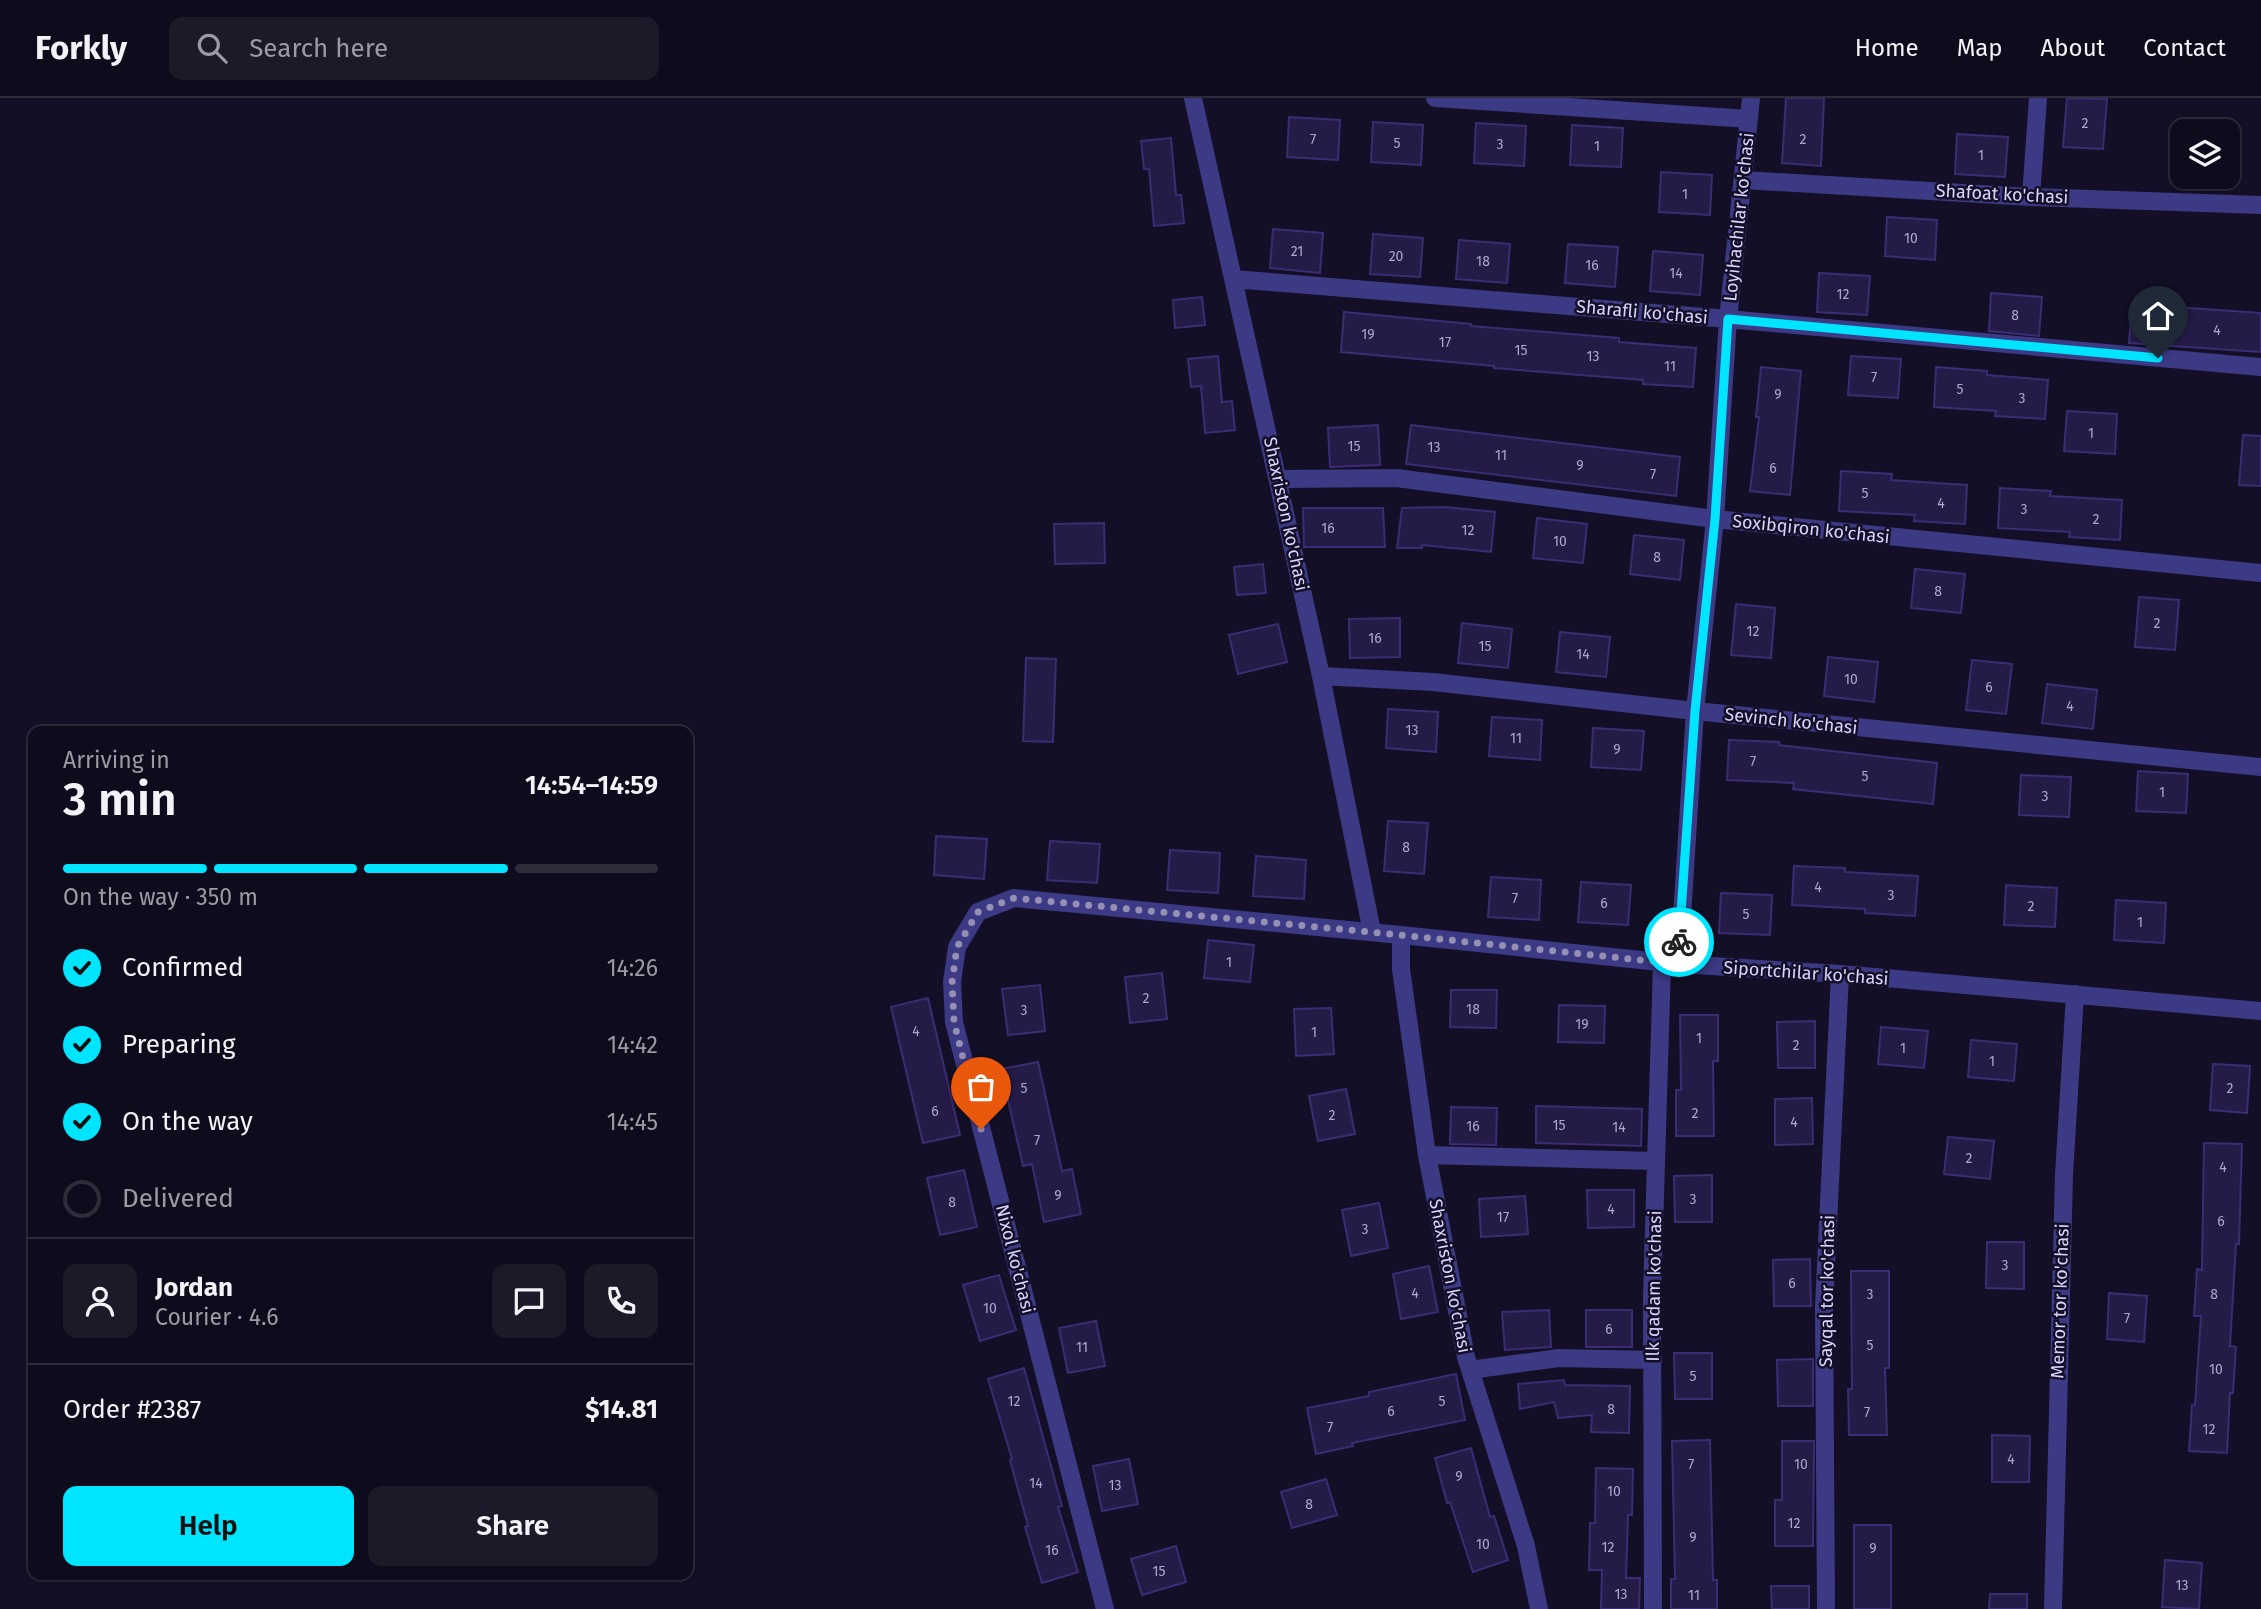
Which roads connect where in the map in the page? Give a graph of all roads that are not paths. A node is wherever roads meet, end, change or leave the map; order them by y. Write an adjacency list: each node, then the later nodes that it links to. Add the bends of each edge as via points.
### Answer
1 (1193, 98): 9 (street, Shaxriston ko'chasi)
2 (1435, 98): 5 (street)
3 (1751, 98): 5 (street, Loyihachilar ko'chasi)
4 (2038, 98): 7 (street)
5 (1749, 119): 6 (street, Loyihachilar ko'chasi)
6 (1743, 180): 7 (street, Shafoat ko'chasi); 10 (street, Loyihachilar ko'chasi)
7 (2031, 197): 8 (street, Shafoat ko'chasi)
8 (2261, 205)
9 (1233, 279): 10 (street, Sharafli ko'chasi); 12 (street, Shaxriston ko'chasi)
10 (1728, 319): 11 (street, Sharafli ko'chasi); 13 (street, Loyihachilar ko'chasi)
11 (2261, 367)
12 (1279, 479): 13 (street, Soxibqiron ko'chasi, via 1396,478); 15 (street, Shaxriston ko'chasi)
13 (1715, 519): 14 (street, Soxibqiron ko'chasi); 16 (street, Loyihachilar ko'chasi)
14 (2261, 573)
15 (1321, 676): 16 (street, Sevinch ko'chasi, via 1433,682); 19 (street, Shaxriston ko'chasi)
16 (1695, 711): 17 (street, Sevinch ko'chasi); 21 (street, Loyihachilar ko'chasi)
17 (2261, 767)
18 (978, 912): 19 (street, Siportchilar ko'chasi, via 1014,898); 29 (street, Nixol ko'chasi, via 957,947 952,982 954,1022)
19 (1372, 932): 20 (street, Siportchilar ko'chasi)
20 (1401, 935): 21 (street, Siportchilar ko'chasi); 25 (street, Shaxriston ko'chasi, via 1401,969)
21 (1670, 963): 22 (street, Siportchilar ko'chasi); 26 (street, Ilk qadam ko'chasi)
22 (1840, 974): 23 (street, Siportchilar ko'chasi); 32 (street, Sayqal tor ko'chasi, via 1824,1307)
23 (2075, 994): 24 (street, Siportchilar ko'chasi); 33 (street, Memor tor ko'chasi, via 2064,1175)
24 (2260, 1007)
25 (1427, 1155): 26 (street); 28 (street, Shaxriston ko'chasi)
26 (1656, 1161): 27 (street, Ilk qadam ko'chasi)
27 (1653, 1360): 28 (street, via 1559,1358); 31 (street, Ilk qadam ko'chasi)
28 (1470, 1370): 30 (street, Shaxriston ko'chasi, via 1526,1546)
29 (1105, 1609)
30 (1539, 1609)
31 (1653, 1609)
32 (1826, 1609)
33 (2053, 1609)

